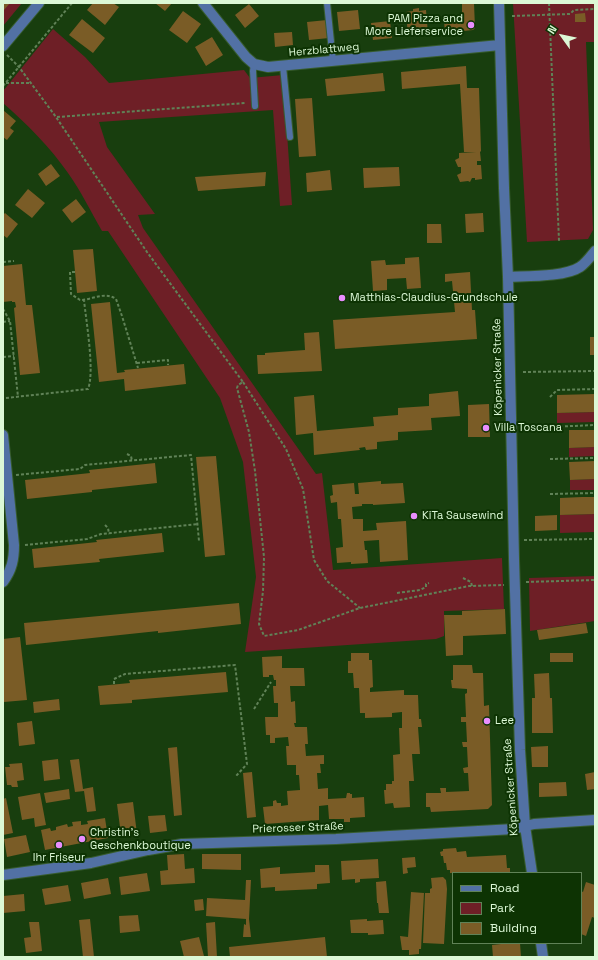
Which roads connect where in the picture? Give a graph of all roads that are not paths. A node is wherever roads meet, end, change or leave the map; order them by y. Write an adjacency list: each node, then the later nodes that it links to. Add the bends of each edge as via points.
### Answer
1 (39, 3): 6 (street)
2 (203, 3): 8 (street)
3 (327, 3): 7 (lane)
4 (498, 3): 5 (street, Köpenicker Straße)
5 (500, 45): 7 (street, Herzblattweg); 13 (street, Köpenicker Straße)
6 (3, 46)
7 (333, 61): 9 (street, Herzblattweg)
8 (254, 64): 9 (street, Herzblattweg, via 268,67); 10 (lane, via 252,71)
9 (283, 66): 11 (lane)
10 (255, 104)
11 (290, 137)
12 (595, 250): 13 (street, via 580,268 570,272)
13 (508, 277): 17 (street, Köpenicker Straße, via 514,565)
14 (3, 435): 15 (street, via 14,544 12,567)
15 (3, 582)
16 (595, 820): 17 (street, Prierosser Straße)
17 (525, 826): 18 (street, Köpenicker Straße); 19 (street, Prierosser Straße, via 514,829 375,838 182,844 91,863)
18 (532, 872)
19 (3, 875)
20 (541, 944): 21 (street)
21 (543, 957)

